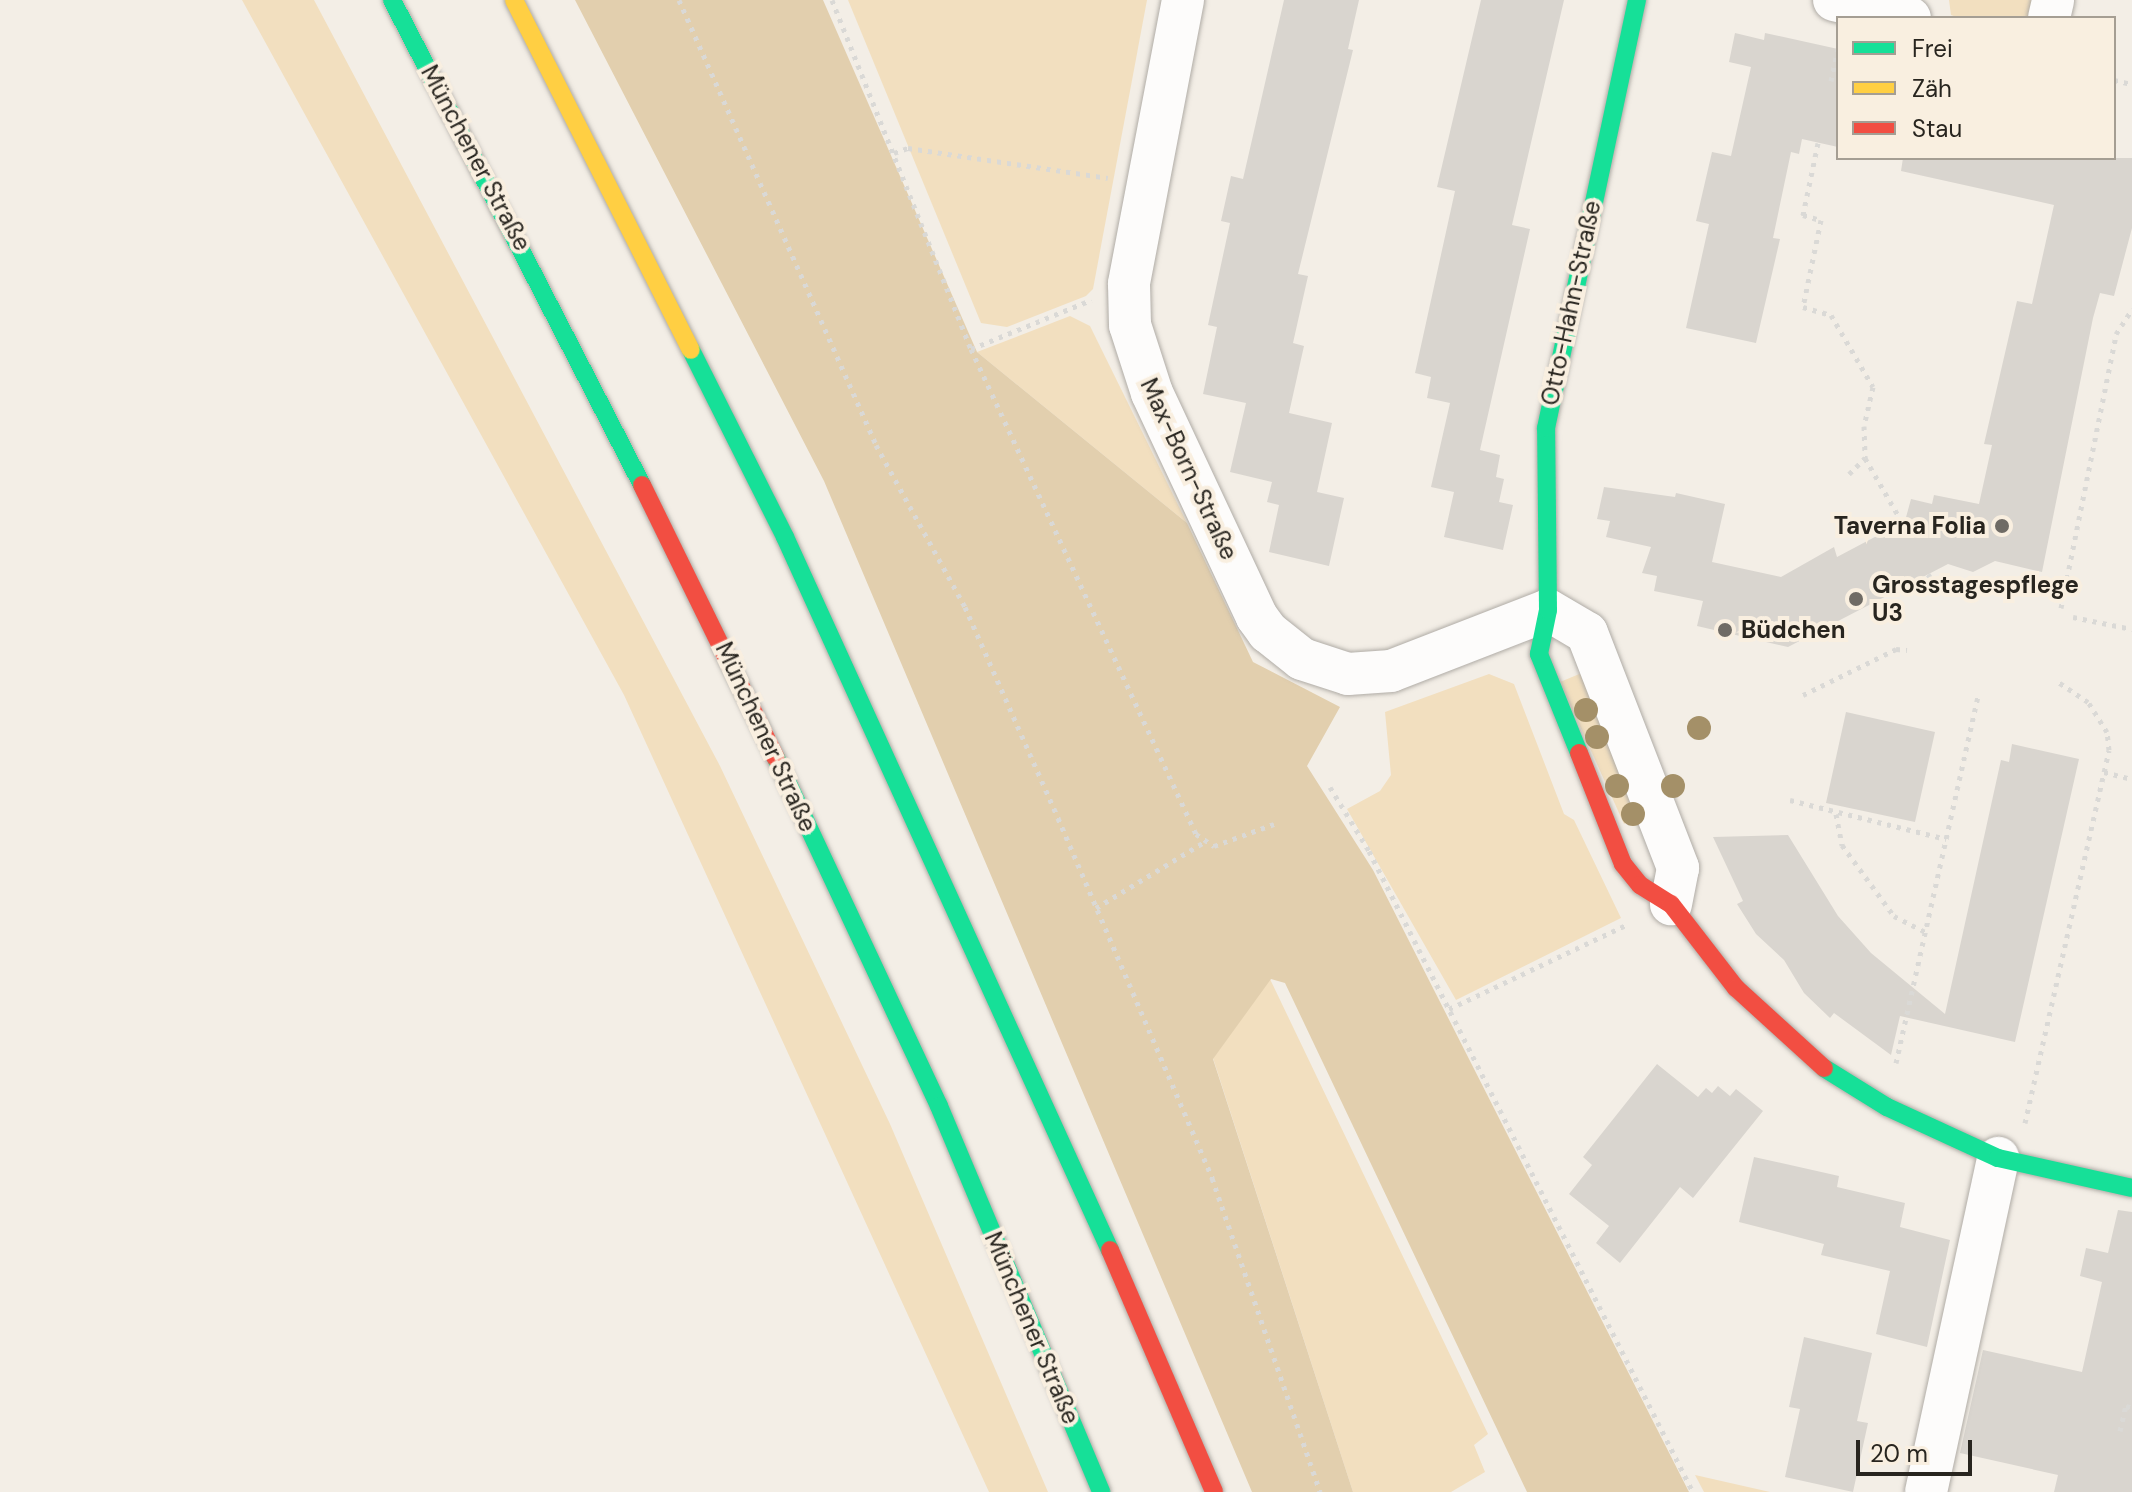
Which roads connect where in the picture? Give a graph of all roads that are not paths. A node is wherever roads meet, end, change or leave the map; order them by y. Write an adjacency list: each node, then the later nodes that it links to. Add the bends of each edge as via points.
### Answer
1 (392, 0): 11 (main road, Münchener Straße, via 702,601 939,1106)
2 (514, 0): 12 (main road, via 785,537 1032,1070)
3 (1183, 0): 7 (street, Max-Born-Straße, via 1129,284 1130,325 1152,393 1257,617 1287,648 1324,669 1369,675)
4 (1637, 0): 7 (main road, Otto-Hahn-Straße, via 1546,428)
5 (1834, 0): 6 (street)
6 (1902, 16)
7 (1548, 610): 8 (street, via 1587,633 1678,868)
8 (1671, 904): 9 (main road, via 1736,988 1806,1056 1887,1107)
9 (2007, 1160): 10 (main road); 13 (street)
10 (2132, 1188)
11 (1101, 1492)
12 (1214, 1492)
13 (1926, 1492)

